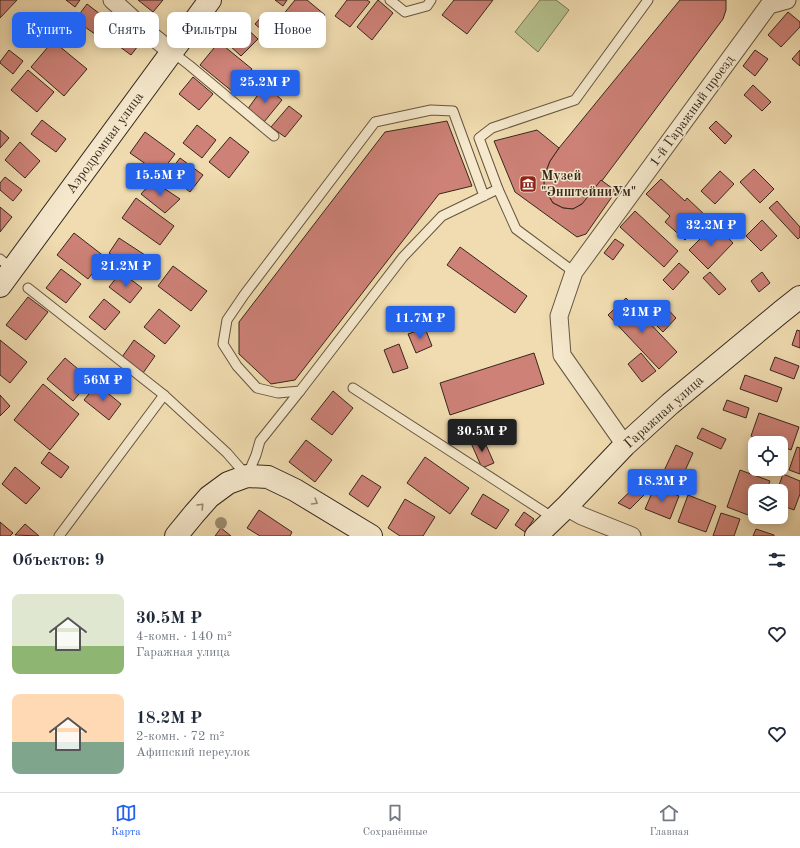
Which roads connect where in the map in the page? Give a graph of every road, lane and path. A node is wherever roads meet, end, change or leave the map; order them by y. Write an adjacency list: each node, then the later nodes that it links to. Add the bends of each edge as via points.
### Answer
1 (112, 0): 10 (street)
2 (210, 0): 10 (street, Аэродромная улица)
3 (390, 0): 4 (lane, via 405,12 426,6)
4 (432, 0)
5 (648, 0): 12 (lane, via 575,100 492,128 479,138)
6 (788, 0): 8 (street, 1-й Гаражный проезд)
7 (796, 0): 9 (street)
8 (768, 2): 15 (street, 1-й Гаражный проезд)
9 (800, 3)
10 (172, 52): 11 (lane); 14 (street, Аэродромная улица)
11 (274, 136)
12 (498, 189): 13 (lane); 15 (lane, via 516,229)
13 (484, 196): 19 (lane, via 442,216 403,257); 19 (lane, via 453,111 431,110 375,122 227,320 223,344 237,366 258,388 278,393)
14 (4, 272)
15 (574, 272): 21 (street, 1-й Гаражный проезд, via 559,316 562,355)
16 (28, 288): 20 (lane)
17 (800, 297): 21 (street, Гаражная улица, via 670,404)
18 (353, 388): 23 (lane)
19 (300, 391): 22 (lane, via 260,441)
20 (164, 395): 22 (lane); 24 (lane)
21 (626, 445): 23 (street, Гаражная улица)
22 (247, 476): 25 (street, one-way to 22, via 209,497 228,483); 26 (street, one-way to 26, via 268,477 288,486)
23 (561, 513): 27 (street, Гаражная улица); 28 (street, via 582,516)
24 (59, 536)
25 (176, 536)
26 (371, 536)
27 (536, 536)
28 (632, 536)

